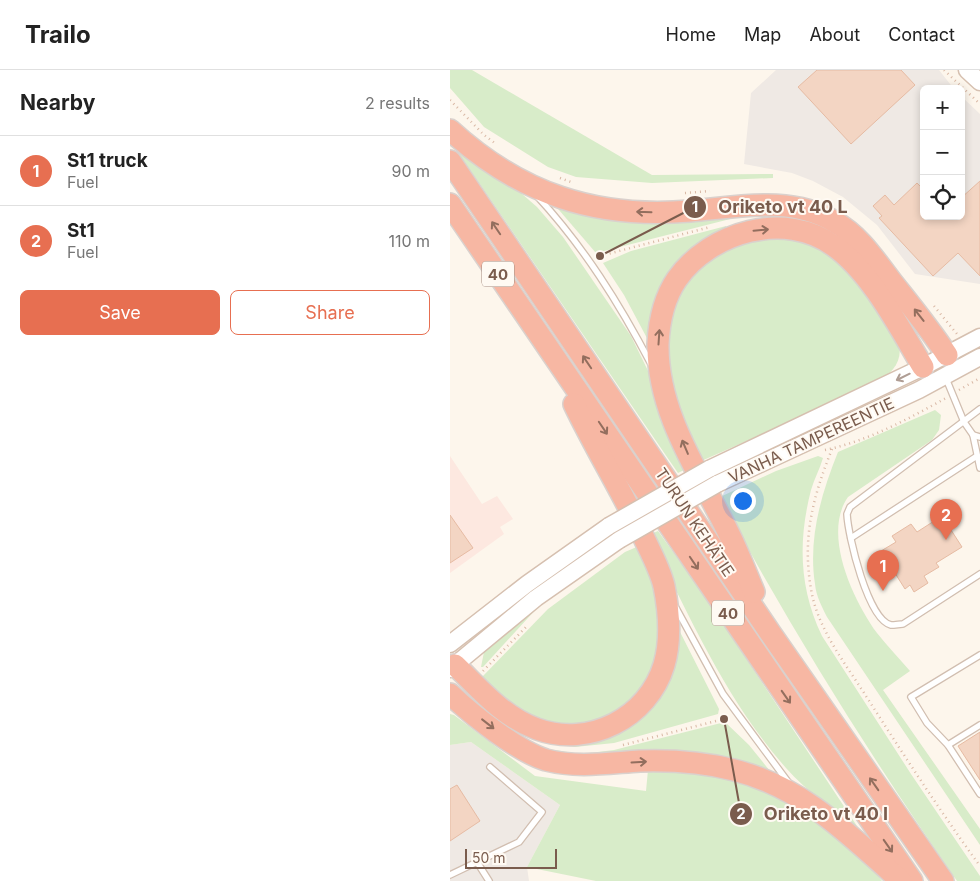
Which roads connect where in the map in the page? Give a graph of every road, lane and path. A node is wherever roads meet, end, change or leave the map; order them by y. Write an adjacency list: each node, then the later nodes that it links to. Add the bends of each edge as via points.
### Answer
1 (944, 70): 4 (path)
2 (967, 70): 3 (main road)
3 (980, 82)
4 (980, 104)
5 (450, 130): 7 (highway, via 488,161)
6 (450, 161): 29 (highway, TURUN KEHÄTIE / 40, one-way to 6)
7 (527, 184): 14 (highway, one-way to 7, via 940,328 859,240 835,221 808,210 786,206 628,212 568,201); 17 (lane, via 608,286)
8 (450, 204): 12 (highway, TURUN KEHÄTIE / 40)
9 (719, 224): 10 (path)
10 (600, 256)
11 (980, 337): 14 (main road, VANHA TAMPEREENTIE)
12 (546, 345): 28 (highway, via 594,446 625,499); 42 (highway, TURUN KEHÄTIE / 40, one-way to 42)
13 (980, 357): 14 (main road, VANHA TAMPEREENTIE)
14 (946, 366): 15 (main road, VANHA TAMPEREENTIE); 18 (lane); 25 (main road, VANHA TAMPEREENTIE)
15 (923, 367): 17 (highway, one-way to 15, via 659,329 675,281 692,261 712,246 745,232 770,229 808,233 826,240 847,257 875,291); 25 (main road, VANHA TAMPEREENTIE, one-way to 25)
16 (980, 378): 18 (path)
17 (662, 386): 29 (highway, one-way to 17, via 732,540 689,458)
18 (953, 394): 20 (lane); 40 (path, via 917,414 832,449 811,510 807,556 814,604 829,637 931,797)
19 (980, 409): 20 (lane)
20 (964, 422): 21 (lane); 26 (lane, via 850,506 847,514)
21 (972, 436): 22 (lane); 23 (lane)
22 (980, 437)
23 (977, 456): 24 (lane); 26 (lane)
24 (980, 468)
25 (713, 476): 30 (main road, VANHA TAMPEREENTIE, bridge, via 609,526 526,584); 32 (main road, VANHA TAMPEREENTIE, bridge, via 536,598)
26 (851, 538): 27 (lane, via 861,581 882,619 891,625 903,624)
27 (980, 574)
28 (664, 586): 32 (highway, via 668,637 659,678 642,703 619,722 603,729 581,735 564,735 527,725 490,700); 38 (lane, via 723,694 782,776)
29 (771, 634): 42 (highway, TURUN KEHÄTIE / 40, one-way to 29)
30 (450, 644)
31 (980, 655): 35 (lane, via 911,697 927,723)
32 (452, 666)
33 (450, 694): 38 (highway, one-way to 38, via 508,740 545,760 584,765 663,761 707,764 766,781)
34 (980, 725): 35 (lane)
35 (948, 745): 37 (lane)
36 (490, 766): 39 (lane, via 542,812 519,842)
37 (980, 794)
38 (802, 798): 44 (highway, via 846,831)
39 (477, 862): 41 (lane); 43 (lane)
40 (980, 866)
41 (450, 875)
42 (929, 876)
43 (489, 881)
44 (902, 881)

